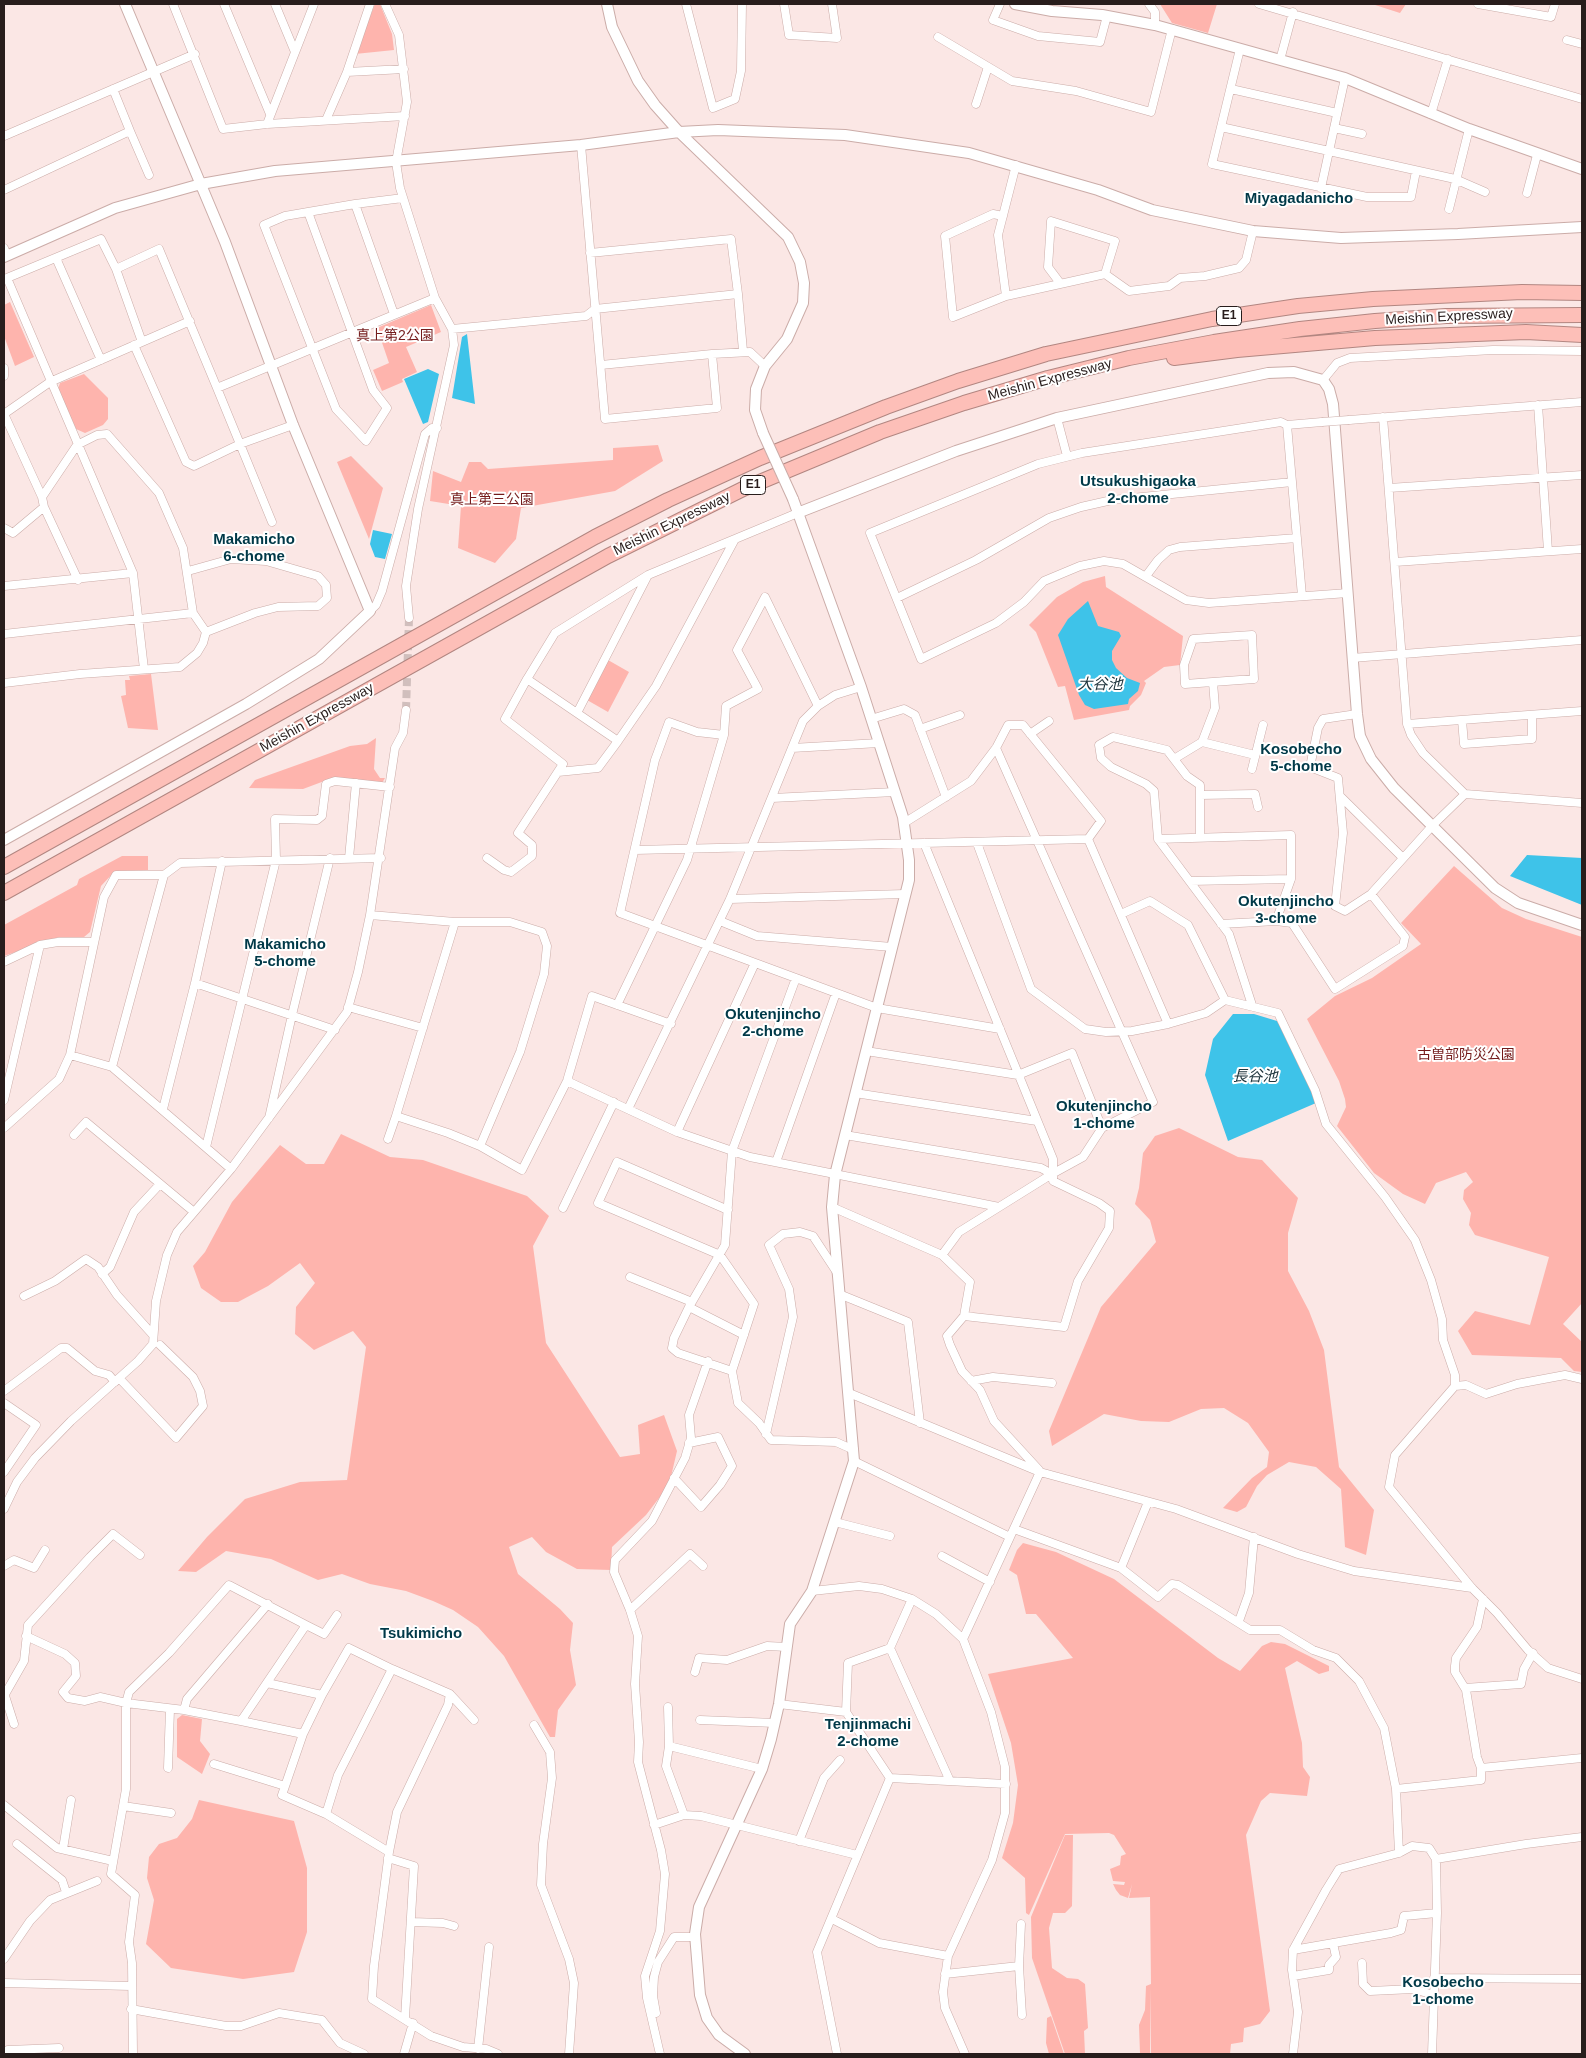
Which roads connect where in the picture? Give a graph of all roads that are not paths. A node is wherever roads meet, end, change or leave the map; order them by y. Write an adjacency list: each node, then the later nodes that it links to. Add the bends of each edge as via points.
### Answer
1 (125, 4): 34 (street)
2 (173, 4): 29 (street)
3 (224, 4): 42 (street)
4 (275, 4): 28 (street)
5 (314, 4): 28 (street)
6 (370, 4): 35 (street)
7 (386, 4): 33 (street, via 399,35)
8 (607, 4): 51 (street, via 612,27 638,81)
9 (686, 4): 10 (street, via 712,108 735,99 741,71)
10 (742, 4)
11 (784, 4): 12 (street, via 789,34 837,38)
12 (832, 4)
13 (1000, 4): 21 (street, via 994,20 1038,36 1100,42)
14 (1015, 4): 21 (street, via 1052,12)
15 (1150, 4): 22 (street, via 1155,12)
16 (1259, 4): 20 (street)
17 (1478, 4): 19 (street)
18 (1555, 4): 19 (street, via 1551,16)
19 (1515, 7)
20 (1293, 12): 30 (street); 31 (street)
21 (1107, 16): 22 (street)
22 (1155, 25): 23 (street)
23 (1172, 29): 27 (street); 32 (street, via 1151,112 1076,91 1012,81)
24 (938, 37): 32 (street)
25 (1567, 40): 26 (street)
26 (1582, 44)
27 (1240, 49): 31 (street); 38 (street)
28 (295, 52): 42 (street)
29 (195, 54): 34 (street); 46 (street, via 222,129)
30 (1448, 59): 39 (street); 43 (street)
31 (1280, 60): 36 (street)
32 (988, 67): 40 (street)
33 (404, 69): 35 (street); 44 (street)
34 (154, 71): 37 (street); 63 (street)
35 (347, 72): 45 (street)
36 (1345, 78): 41 (street); 43 (street)
37 (113, 89): 50 (street); 53 (street)
38 (1231, 89): 41 (street); 47 (street)
39 (1582, 99)
40 (976, 104)
41 (1337, 113): 48 (street)
42 (270, 114): 46 (street)
43 (1431, 114): 49 (street)
44 (406, 116): 45 (street); 57 (street)
45 (326, 120): 46 (street)
46 (267, 124)
47 (1222, 127): 55 (street); 64 (street, via 1212,164)
48 (1334, 128): 52 (street); 55 (street)
49 (1469, 130): 56 (street); 62 (street)
50 (130, 131): 61 (street); 65 (street)
51 (679, 132): 54 (street); 58 (street, via 718,130 845,135 969,152); 101 (street, via 788,237 800,262 803,303 787,339)
52 (1362, 134)
53 (4, 136)
54 (581, 145): 57 (street); 75 (street)
55 (1329, 151): 60 (street); 64 (street)
56 (1537, 156): 59 (street); 67 (street)
57 (396, 162): 63 (street, via 275,171); 68 (street)
58 (1016, 165): 72 (street); 74 (street, via 1152,210)
59 (1582, 170)
60 (1416, 171): 62 (street); 64 (street, via 1411,197 1367,197)
61 (149, 175)
62 (1455, 179): 66 (street); 70 (street)
63 (200, 184): 76 (street, via 115,208); 100 (street)
64 (1321, 188)
65 (4, 190)
66 (1485, 192)
67 (1527, 194)
68 (403, 198): 69 (street); 85 (street)
69 (355, 204): 71 (street); 87 (street)
70 (1449, 209)
71 (308, 212): 91 (street); 94 (street, via 285,216 264,225)
72 (1003, 216): 84 (street, via 998,235); 84 (street, via 993,214 946,236 953,316)
73 (1582, 227): 74 (street, via 1341,238)
74 (1253, 231): 79 (street, via 1246,260 1239,268 1180,278 1168,286 1129,290)
75 (590, 253): 83 (street, via 731,239); 86 (street)
76 (5, 254)
77 (56, 258): 78 (street, via 101,239); 98 (street); 105 (street, via 7,278)
78 (116, 269): 89 (street, via 159,249); 93 (street)
79 (1105, 274): 80 (street); 80 (street, via 1115,241 1051,221 1048,267)
80 (1060, 283): 84 (street)
81 (1582, 284): 109 (highway, via 1447,285 1374,290 1211,310 1045,347 959,374)
82 (1582, 293): 109 (highway, Meishin Expressway / E1, via 1447,294 1373,299 1212,319 1046,354)
83 (738, 294): 86 (street); 95 (street)
84 (1006, 296)
85 (435, 298): 87 (street); 90 (street)
86 (595, 309): 90 (street, via 586,316); 99 (street)
87 (394, 314): 91 (street)
88 (1582, 315): 116 (highway, Meishin Expressway / E1, via 1402,319 1300,328 1214,342 1048,378)
89 (190, 321): 93 (street); 106 (street)
90 (452, 329): 115 (street, via 454,345)
91 (353, 332): 94 (street); 94 (street, via 374,390 387,408 366,441 336,410)
92 (1582, 334): 116 (highway, via 1452,334 1237,350 1130,367)
93 (138, 343): 98 (street); 117 (street, via 186,462 194,466)
94 (312, 348): 100 (street)
95 (743, 351): 97 (street); 101 (street, via 750,352)
96 (1582, 351): 104 (street, via 1493,350 1350,358 1337,364)
97 (712, 354): 99 (street); 99 (street, via 717,408 605,419)
98 (101, 360): 105 (street)
99 (601, 365)
100 (271, 366): 106 (street); 113 (street)
101 (765, 366): 126 (street, bridge, via 756,389 755,410)
102 (4, 368): 103 (street)
103 (4, 376)
104 (1323, 380): 112 (street, via 1294,372 1268,373); 140 (street, via 1333,404)
105 (50, 382): 110 (street); 118 (street)
106 (217, 388): 117 (street)
107 (1582, 402): 108 (street)
108 (1538, 405): 111 (street); 121 (street)
109 (886, 407): 211 (highway, Meishin Expressway / E1, via 760,458 595,537)
110 (4, 414): 124 (street)
111 (1383, 417): 114 (street, bridge); 123 (street)
112 (1057, 418): 119 (street); 126 (street, via 956,451)
113 (293, 425): 117 (street); 143 (street)
114 (1287, 425): 119 (street, via 1281,422); 122 (street)
115 (437, 428): 143 (street, via 425,434 382,591); 145 (street, via 418,509 406,586)
116 (880, 432): 215 (highway, Meishin Expressway / E1, via 743,490 608,556)
117 (240, 444): 127 (street)
118 (77, 445): 124 (street); 134 (street, via 97,434 107,434 118,444 159,493 183,548); 135 (street)
119 (1067, 456): 142 (street, via 1038,464 870,533)
120 (1582, 475): 121 (street)
121 (1543, 477): 123 (street); 132 (street)
122 (1292, 482): 129 (street); 142 (street, via 1112,500 1081,507 1049,518 976,560)
123 (1389, 488): 133 (street)
124 (42, 497): 125 (street)
125 (44, 506): 128 (street, via 13,532); 138 (street)
126 (800, 512): 130 (street); 156 (street)
127 (272, 522)
128 (4, 528)
129 (1297, 538): 137 (street, via 1180,547 1169,550); 141 (street)
130 (735, 539): 136 (street); 172 (street, via 656,686)
131 (1582, 549): 132 (street)
132 (1548, 551): 133 (street)
133 (1394, 562): 150 (street)
134 (188, 571): 144 (street); 147 (street, via 231,559 266,561 318,576 326,585 327,598 318,606 255,613)
135 (133, 573): 138 (street); 146 (street)
136 (648, 575): 153 (street, via 555,633); 160 (street)
137 (1146, 576): 141 (street, via 1186,600 1209,603); 142 (street, via 1123,564 1104,561 1080,566 1044,581 1024,602 996,623 921,659)
138 (78, 580): 139 (street)
139 (4, 586)
140 (1348, 593): 141 (street); 151 (street)
141 (1302, 596)
142 (897, 598)
143 (370, 611): 196 (street, via 311,664)
144 (193, 613): 146 (street); 147 (street)
145 (409, 618)
146 (138, 620): 148 (street); 152 (street)
147 (206, 632): 152 (street, via 197,653 180,667)
148 (4, 634)
149 (1582, 640): 150 (street)
150 (1402, 654): 151 (street); 167 (street)
151 (1352, 658): 162 (street)
152 (144, 668): 155 (street)
153 (527, 679): 160 (street); 180 (street, via 505,719 563,764)
154 (1213, 682): 154 (street, via 1185,684 1184,665 1193,640 1252,635 1254,679); 173 (street, via 1215,708)
155 (4, 684)
156 (861, 687): 157 (street, via 835,695); 164 (street)
157 (818, 706): 170 (street, via 765,597 737,650 758,688 726,706); 175 (street, via 803,721)
158 (406, 710): 182 (street)
159 (1582, 711): 163 (street)
160 (577, 713): 172 (street)
161 (960, 714): 169 (street)
162 (1357, 714): 186 (street, via 1323,719 1314,744 1310,767 1338,778); 192 (street, via 1360,736 1371,759 1394,788)
163 (1532, 716): 165 (street); 165 (street, via 1532,739 1464,744)
164 (871, 719): 169 (street, via 904,709 915,714); 174 (street)
165 (1462, 720): 167 (street)
166 (1049, 721): 171 (street)
167 (1407, 724): 184 (street, via 1423,753)
168 (1263, 725): 177 (street)
169 (920, 729): 187 (street)
170 (724, 734): 202 (street); 203 (street, via 697,732 669,722 654,760)
171 (1030, 734): 176 (street, via 1023,725 1008,725); 195 (street, via 1101,822)
172 (618, 741): 180 (street, via 598,768)
173 (1202, 742): 177 (street); 178 (street)
174 (879, 743): 175 (street); 183 (street)
175 (792, 748): 188 (street)
176 (996, 748): 187 (street, via 971,781); 197 (street)
177 (1255, 754): 179 (street)
178 (1174, 759): 185 (street, via 1187,776 1200,785); 194 (street, via 1168,750 1113,737 1099,745 1101,758 1111,767 1154,791)
179 (1252, 768)
180 (558, 772): 207 (street, via 518,832 532,845 532,856 511,872)
181 (356, 783): 182 (street); 205 (street); 209 (street, via 335,781 326,784 322,816 317,820 275,819)
182 (390, 786): 206 (street)
183 (895, 792): 188 (street); 191 (street)
184 (1465, 794): 189 (street); 192 (street)
185 (1200, 795): 190 (street, via 1255,794); 193 (street)
186 (1340, 796): 208 (street); 217 (street, via 1343,833 1335,906 1345,910)
187 (946, 797): 191 (street)
188 (772, 798): 201 (street)
189 (1582, 803)
190 (1258, 807)
191 (904, 823): 198 (street)
192 (1433, 825): 208 (street); 225 (street, via 1479,874 1518,903)
193 (1200, 837): 194 (street); 213 (street, via 1291,835)
194 (1158, 838): 214 (street)
195 (1088, 839): 197 (street); 219 (street)
196 (4, 840)
197 (1038, 840): 200 (street); 248 (street)
198 (907, 843): 199 (street); 201 (street); 216 (street, via 909,880)
199 (924, 843): 200 (street); 246 (street)
200 (977, 843): 248 (street, via 1031,989 1084,1029)
201 (750, 847): 202 (street); 218 (street)
202 (690, 849): 203 (street); 226 (street)
203 (635, 850): 226 (street, via 620,913)
204 (330, 858): 205 (street); 209 (street); 242 (street)
205 (349, 858): 206 (street)
206 (381, 858): 220 (street)
207 (487, 858)
208 (1404, 858): 217 (street)
209 (276, 860): 210 (street); 236 (street)
210 (222, 861): 212 (street, via 180,863); 234 (street)
211 (4, 867)
212 (164, 875): 227 (street, via 116,876 104,897); 251 (street)
213 (1291, 879): 214 (street); 222 (street)
214 (1190, 881): 224 (street)
215 (4, 893)
216 (905, 894): 218 (street); 230 (street)
217 (1371, 894): 222 (street, via 1405,936 1403,946 1335,989 1292,923)
218 (730, 899): 221 (street)
219 (1121, 914): 237 (street, via 1150,902 1188,924); 244 (street)
220 (370, 915): 223 (street); 240 (street)
221 (720, 921): 229 (street); 230 (street, via 757,936)
222 (1276, 921): 224 (street)
223 (455, 922): 245 (street); 268 (street, via 510,922 542,932 547,946 544,974 520,1052)
224 (1221, 924): 239 (street, via 1229,934)
225 (1582, 925)
226 (656, 926): 229 (street); 238 (street)
227 (94, 942): 228 (street); 250 (street)
228 (40, 945): 231 (street); 255 (street)
229 (708, 945): 232 (street); 243 (street)
230 (892, 947): 241 (street)
231 (4, 962)
232 (755, 962): 233 (street); 264 (street)
233 (796, 978): 235 (street); 270 (street)
234 (196, 983): 236 (street); 257 (street)
235 (836, 993): 241 (street); 271 (street)
236 (244, 999): 242 (street); 269 (street)
237 (1224, 1000): 239 (street); 244 (street, via 1206,1013)
238 (617, 1005): 243 (street); 253 (street, via 592,996)
239 (1252, 1005): 299 (street, via 1278,1013 1326,1124 1415,1240 1442,1319 1443,1340 1454,1370)
240 (348, 1007): 245 (street); 247 (street)
241 (877, 1008): 246 (street); 249 (street)
242 (292, 1015): 247 (street); 260 (street)
243 (671, 1024): 258 (street)
244 (1168, 1024): 248 (street)
245 (422, 1028): 259 (street)
246 (1000, 1029): 252 (street)
247 (335, 1030): 260 (street)
248 (1123, 1032): 263 (street, via 1153,1102)
249 (866, 1051): 252 (street); 254 (street)
250 (70, 1055): 251 (street); 262 (street, via 59,1079)
251 (112, 1067): 257 (street)
252 (1018, 1075): 261 (street); 263 (street, via 1072,1053)
253 (567, 1081): 256 (street); 268 (street, via 522,1170)
254 (855, 1093): 261 (street); 265 (street)
255 (4, 1100)
256 (614, 1102): 258 (street); 277 (street)
257 (163, 1109): 269 (street)
258 (628, 1109): 264 (street)
259 (396, 1116): 267 (street); 268 (street)
260 (269, 1120): 272 (street)
261 (1037, 1120): 273 (street, via 1053,1159)
262 (4, 1128)
263 (1102, 1128): 273 (street, via 1083,1157)
264 (677, 1132): 270 (street)
265 (845, 1135): 273 (street, via 1041,1168); 274 (street)
266 (74, 1136): 275 (street, via 86,1122)
267 (388, 1139)
268 (480, 1146)
269 (206, 1147): 272 (street)
270 (732, 1151): 271 (street); 279 (street)
271 (776, 1162): 274 (street)
272 (231, 1169): 280 (street)
273 (1052, 1174): 278 (street); 289 (street, via 1053,1182 1110,1211 1109,1228 1078,1281 1064,1327)
274 (835, 1175): 276 (street); 278 (street)
275 (160, 1184): 280 (street); 283 (street, via 134,1212 110,1267)
276 (832, 1206): 282 (street); 284 (street)
277 (563, 1208)
278 (999, 1208): 282 (street, via 959,1232)
279 (728, 1210): 281 (street, via 725,1245); 281 (street, via 617,1162 598,1203)
280 (194, 1212): 290 (street, via 176,1232 166,1255)
281 (720, 1255): 288 (street); 291 (street, via 754,1304)
282 (942, 1255): 289 (street, via 970,1282)
283 (102, 1274): 287 (street, via 86,1258 55,1281); 290 (street)
284 (838, 1274): 286 (street); 304 (street, via 813,1236 800,1232 783,1234 770,1245 789,1289 793,1317)
285 (630, 1277): 288 (street)
286 (839, 1294): 301 (street); 303 (street, via 908,1322)
287 (24, 1296)
288 (690, 1304): 291 (street); 293 (street, via 672,1348 678,1353)
289 (964, 1316): 297 (street, via 947,1336 962,1371)
290 (153, 1335): 296 (street, via 153,1344)
291 (744, 1335): 294 (street)
292 (160, 1346): 296 (street, via 192,1377 200,1391 203,1406 176,1438)
293 (708, 1361): 294 (street); 305 (street, via 689,1415)
294 (732, 1371): 304 (street, via 738,1403)
295 (1582, 1378): 299 (street, via 1565,1375 1486,1394 1466,1385)
296 (117, 1380): 300 (street, via 95,1371 67,1348 61,1348); 311 (street, via 71,1420 35,1458 17,1482)
297 (971, 1381): 298 (street, via 993,1377); 308 (street, via 980,1390 994,1421)
298 (1052, 1383)
299 (1454, 1386): 323 (street, via 1395,1455 1389,1487)
300 (4, 1391)
301 (848, 1393): 303 (street); 306 (street)
302 (4, 1403): 307 (street, via 36,1425)
303 (920, 1423): 308 (street)
304 (766, 1434): 306 (street, via 771,1440 836,1442)
305 (689, 1443): 309 (street); 309 (street, via 718,1437 732,1466 701,1507)
306 (854, 1456): 312 (street); 313 (street)
307 (4, 1472)
308 (1040, 1472): 310 (street); 313 (street)
309 (674, 1478): 328 (street, via 652,1521 615,1560 614,1572)
310 (1148, 1502): 315 (street); 321 (street)
311 (4, 1509)
312 (835, 1522): 314 (street); 324 (street)
313 (1012, 1533): 321 (street); 322 (street)
314 (890, 1536)
315 (1254, 1537): 323 (street, via 1354,1571); 330 (street, via 1249,1594)
316 (45, 1550): 319 (street, via 34,1568 14,1560)
317 (140, 1555): 332 (street, via 113,1534 28,1625)
318 (942, 1556): 322 (street)
319 (4, 1566)
320 (703, 1566): 328 (street, via 690,1554)
321 (1121, 1568): 330 (street, via 1158,1597 1172,1584 1178,1585)
322 (990, 1582): 333 (street)
323 (1472, 1588): 325 (street)
324 (812, 1591): 326 (street, via 860,1586); 334 (street, via 790,1624)
325 (1482, 1598): 336 (street); 341 (street, via 1477,1627 1456,1658 1456,1672)
326 (912, 1599): 333 (street, via 936,1614); 335 (street)
327 (268, 1604): 331 (street); 345 (street, via 229,1584 129,1692); 349 (street, via 187,1700)
328 (630, 1610): 376 (street, via 638,1636 635,1684 638,1762)
329 (337, 1615): 331 (street, via 324,1634)
330 (1239, 1621): 369 (street, via 1250,1630 1280,1630 1313,1650 1336,1658 1359,1681 1384,1728)
331 (306, 1625): 340 (street)
332 (26, 1636): 344 (street, via 24,1661); 345 (street, via 65,1654 75,1663 76,1676 63,1692 68,1698 84,1701 100,1697)
333 (964, 1639): 367 (street, via 991,1712)
334 (787, 1647): 338 (street, via 767,1646 727,1660 699,1658); 346 (street)
335 (890, 1648): 350 (street, via 848,1663); 366 (street)
336 (1533, 1653): 339 (street, via 1548,1668); 341 (street, via 1524,1669 1521,1684)
337 (392, 1669): 342 (street); 343 (street, via 349,1648); 374 (street, via 338,1775)
338 (695, 1672)
339 (1582, 1679)
340 (267, 1683): 343 (street); 353 (street)
341 (1465, 1688): 363 (street, via 1476,1757)
342 (450, 1694): 351 (street); 383 (street, via 448,1705 397,1812)
343 (322, 1695): 357 (street)
344 (4, 1696): 355 (street)
345 (126, 1703): 348 (street); 372 (street, via 126,1789)
346 (779, 1704): 350 (street); 354 (street)
347 (668, 1707): 358 (street)
348 (170, 1708): 349 (street); 362 (street)
349 (184, 1710): 353 (street)
350 (846, 1712): 365 (street)
351 (474, 1720)
352 (700, 1720): 354 (street)
353 (241, 1721): 357 (street)
354 (774, 1723): 364 (street)
355 (14, 1724)
356 (534, 1725): 422 (street, via 550,1752 552,1778 541,1885 569,1958 574,1983)
357 (303, 1734): 368 (street)
358 (669, 1746): 364 (street); 375 (street, via 666,1766)
359 (1582, 1758): 363 (street)
360 (840, 1760): 379 (street, via 824,1778)
361 (214, 1764): 368 (street)
362 (168, 1768)
363 (1481, 1768): 369 (street, via 1481,1780)
364 (762, 1769): 377 (street)
365 (890, 1778): 366 (street); 384 (street)
366 (950, 1781): 367 (street)
367 (1006, 1784): 399 (street, via 1005,1812 992,1860)
368 (285, 1786): 374 (street, via 282,1795)
369 (1396, 1790): 382 (street)
370 (71, 1800): 381 (street)
371 (4, 1805): 381 (street, via 52,1845)
372 (123, 1806): 373 (street); 386 (street)
373 (171, 1813)
374 (326, 1814): 383 (street)
375 (684, 1815): 376 (street); 377 (street)
376 (654, 1825): 414 (street, via 665,1874 660,1931 645,1976)
377 (736, 1825): 379 (street); 394 (street, via 699,1906)
378 (1582, 1837): 385 (street)
379 (800, 1840): 384 (street)
380 (17, 1844): 388 (street, via 62,1880)
381 (63, 1849): 386 (street)
382 (1399, 1853): 385 (street, via 1412,1846 1430,1848); 398 (street, via 1339,1869)
383 (389, 1855): 391 (street, via 414,1866); 412 (street, via 372,2000)
384 (858, 1855): 390 (street)
385 (1436, 1859): 389 (street)
386 (113, 1861): 408 (street, via 111,1874 135,1895 129,1942)
387 (97, 1881): 388 (street)
388 (66, 1892): 397 (street, via 46,1903)
389 (1437, 1913): 395 (street, via 1404,1916 1401,1930); 405 (street)
390 (832, 1918): 399 (street, via 879,1943); 425 (street, via 817,1952)
391 (411, 1922): 393 (street); 412 (street)
392 (1021, 1924): 402 (street)
393 (454, 1926)
394 (695, 1937): 414 (street, via 674,1937 658,1962 653,1996 660,2030); 424 (street, via 700,1995 707,2018 719,2035)
395 (1333, 1943): 398 (street); 404 (street, via 1336,1957 1329,1970)
396 (489, 1947): 416 (street)
397 (7, 1948): 400 (street)
398 (1293, 1950): 404 (street)
399 (948, 1956): 403 (street)
400 (4, 1959)
401 (1362, 1963): 409 (street, via 1363,1984 1370,1991 1413,1989)
402 (1019, 1966): 403 (street); 411 (street)
403 (945, 1974): 426 (street, via 945,2008)
404 (1293, 1976): 427 (street, via 1298,2012)
405 (1434, 1978): 406 (street); 409 (street)
406 (1582, 1979)
407 (4, 1983): 408 (street)
408 (131, 1986): 410 (street)
409 (1434, 1995): 428 (street)
410 (131, 2009): 418 (street); 419 (street, via 226,2026 241,2026 279,2013 322,2020 340,2043)
411 (1022, 2015)
412 (405, 2018): 413 (street)
413 (413, 2022): 416 (street, via 431,2036 463,2047); 420 (street)
414 (659, 2045): 423 (street)
415 (59, 2048): 417 (street, via 8,2050)
416 (478, 2048): 421 (street)
417 (8, 2054)
418 (133, 2054)
419 (364, 2054)
420 (404, 2054)
421 (498, 2054)
422 (569, 2054)
423 (660, 2054)
424 (745, 2054)
425 (837, 2054)
426 (965, 2054)
427 (1293, 2054)
428 (1432, 2054)

